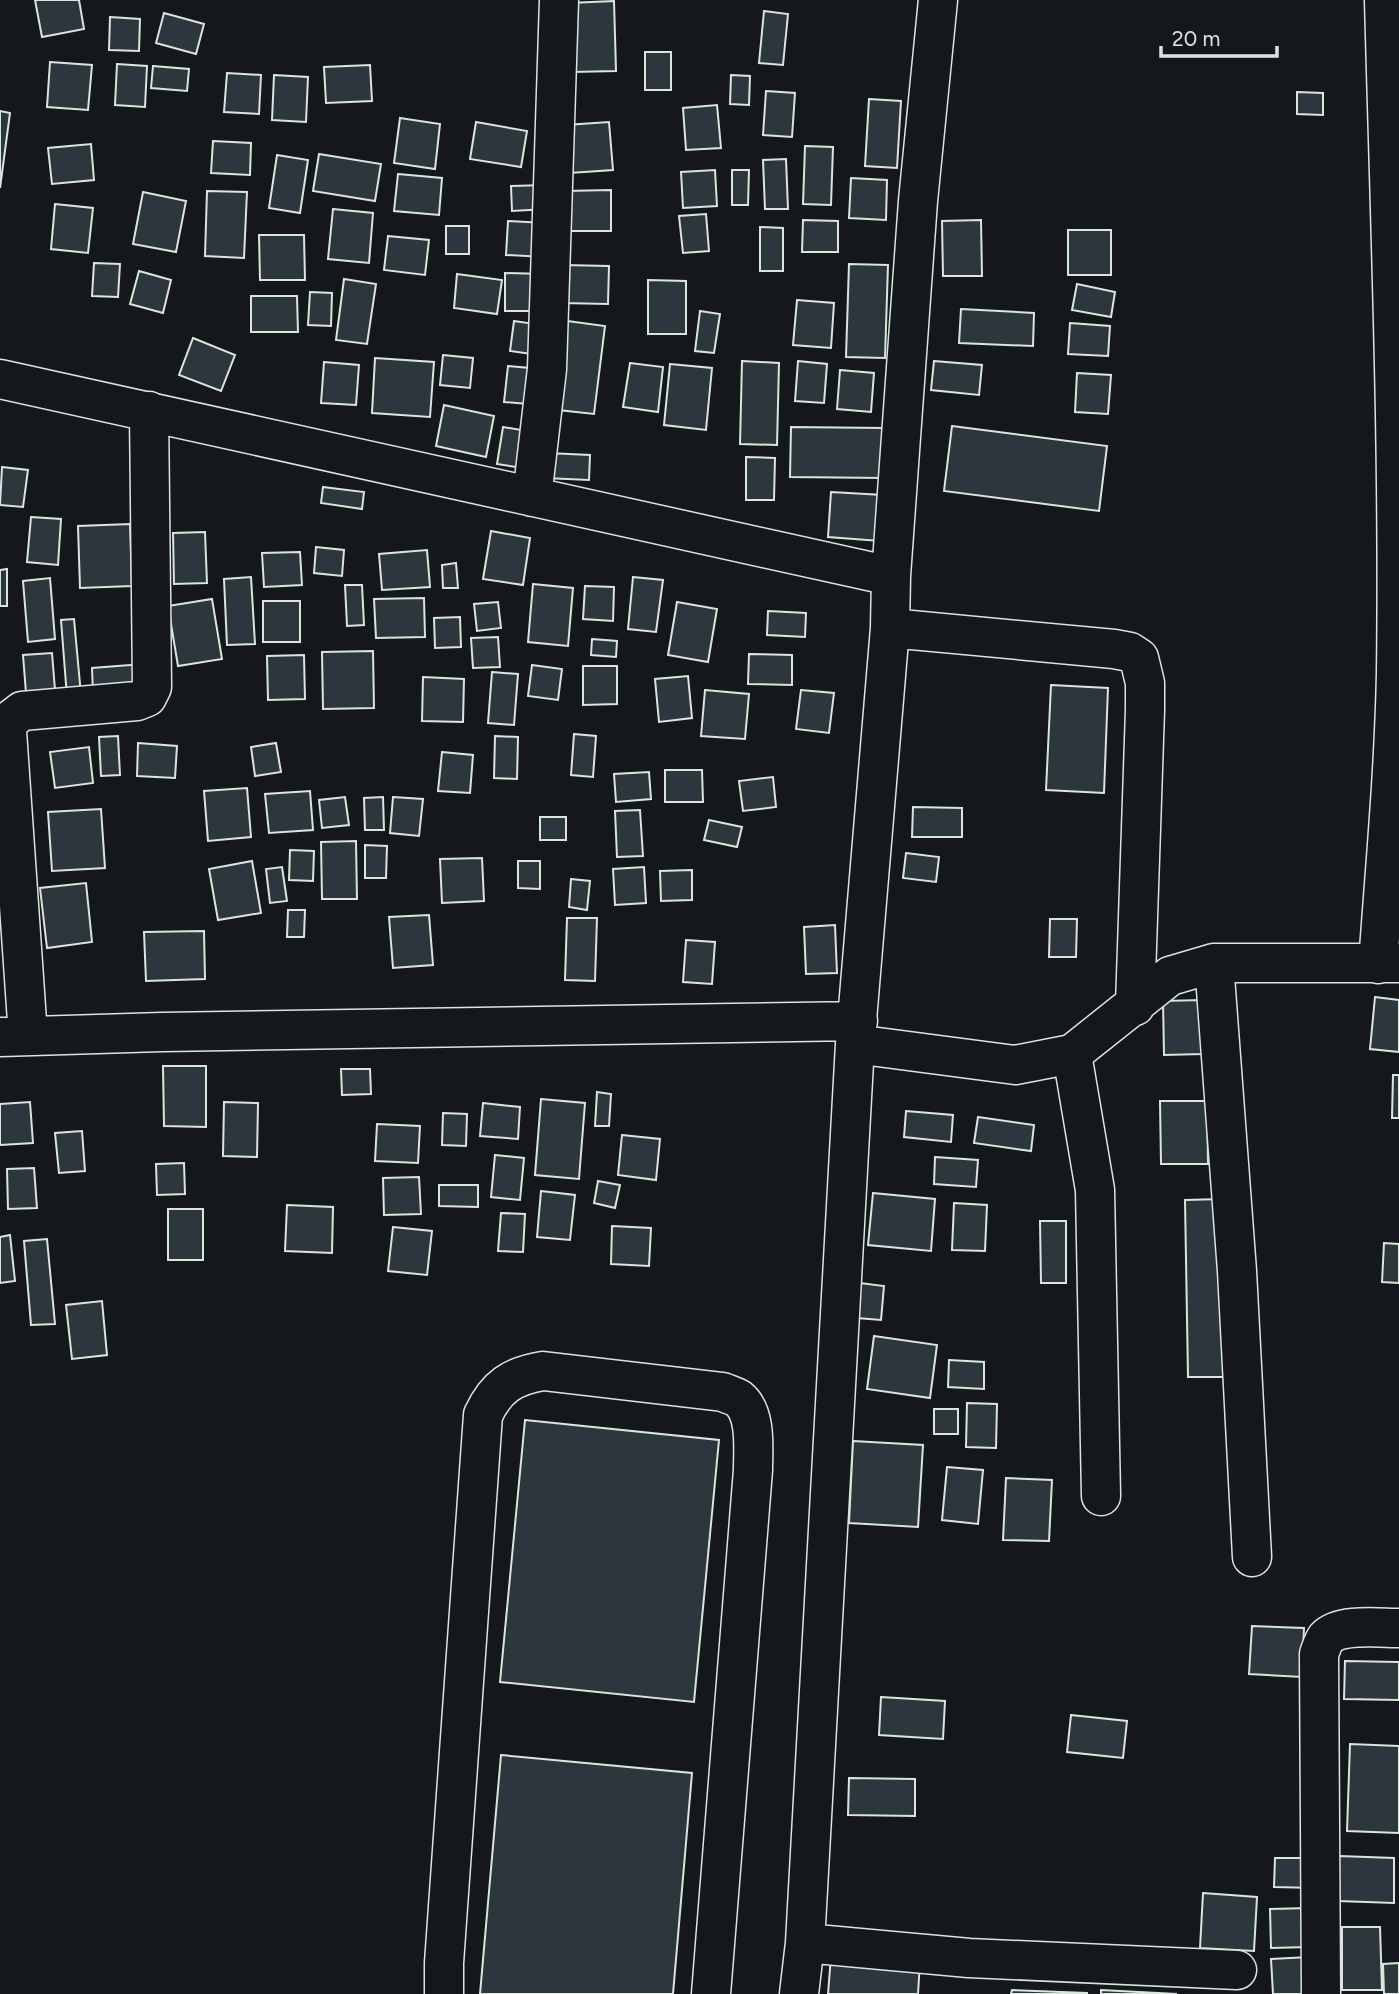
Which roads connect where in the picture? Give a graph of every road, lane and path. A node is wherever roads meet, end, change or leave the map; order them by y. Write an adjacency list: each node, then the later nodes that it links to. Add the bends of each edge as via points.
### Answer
1 (559, 0): 6 (street, via 547,369)
2 (938, 0): 7 (street, via 918,201)
3 (1384, 0): 10 (street, via 1396,671)
4 (0, 379): 5 (street)
5 (149, 411): 6 (street); 13 (street, via 152,687 137,701 22,711 9,720)
6 (532, 497): 7 (street)
7 (891, 576): 8 (street)
8 (890, 628): 11 (street, via 1114,649 1139,659 1145,710); 12 (street)
9 (1214, 963): 10 (street); 11 (street, via 1170,976); 16 (street)
10 (1388, 963)
11 (1135, 1006): 14 (street)
12 (857, 1033): 13 (street); 14 (street, via 1015,1065); 18 (street)
13 (14, 1037)
14 (1072, 1054): 15 (street, via 1095,1190)
15 (1101, 1496)
16 (1252, 1557)
17 (1399, 1628): 23 (street, via 1338,1631 1326,1639 1319,1654)
18 (805, 1944): 19 (street, via 968,1958); 22 (street)
19 (1237, 1970)
20 (444, 1994): 21 (street, via 483,1415 491,1396 505,1385 523,1374 543,1371 723,1392 738,1398 748,1412 753,1470)
21 (711, 1994)
22 (799, 1994)
23 (1321, 1994)

